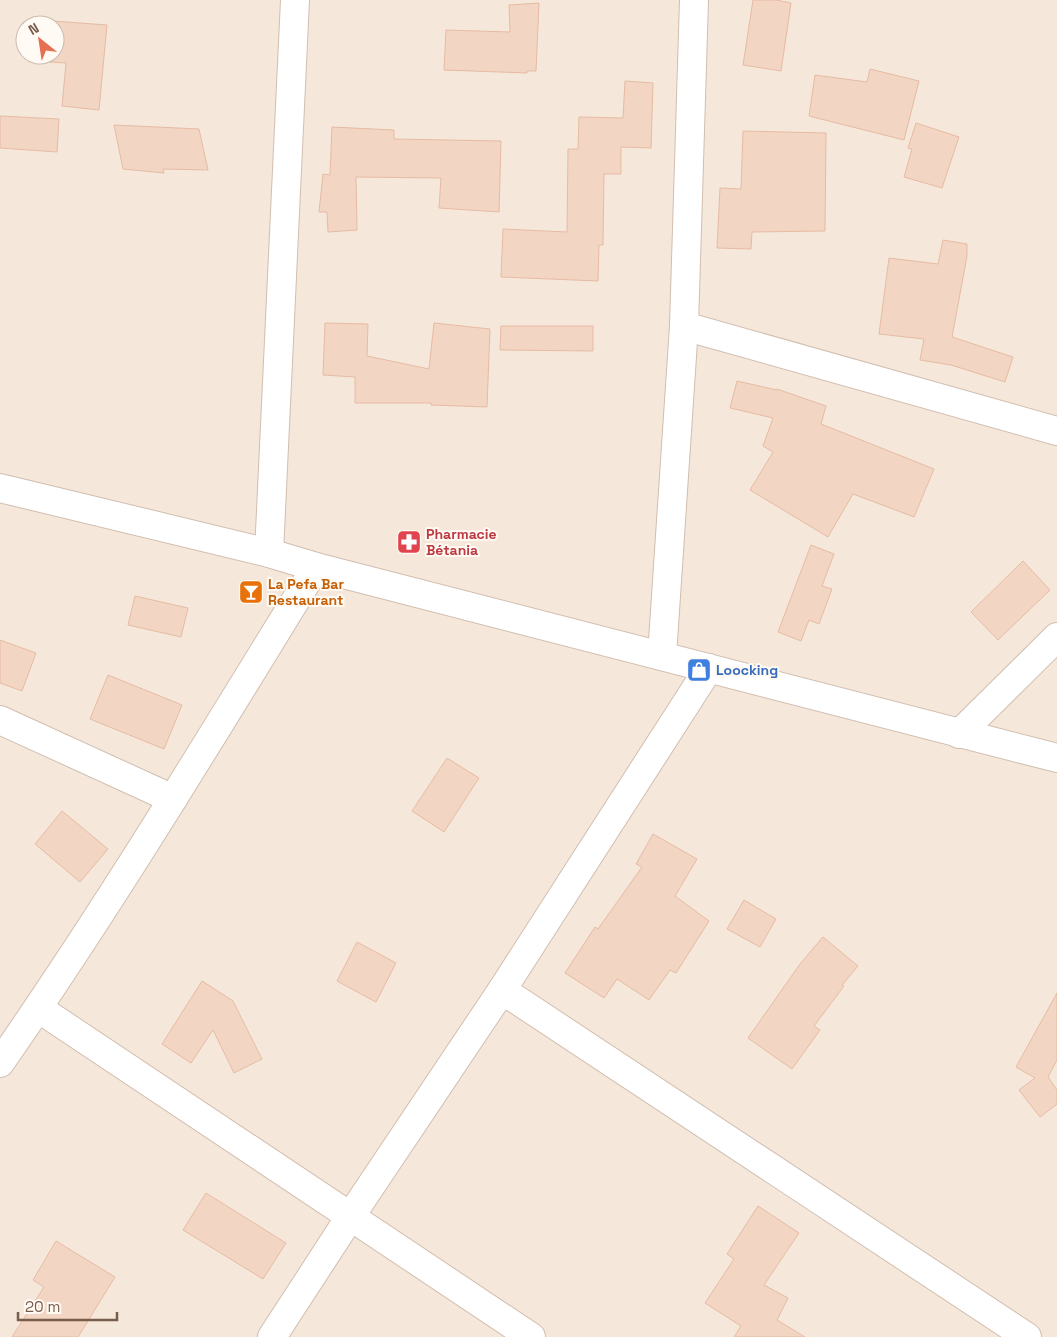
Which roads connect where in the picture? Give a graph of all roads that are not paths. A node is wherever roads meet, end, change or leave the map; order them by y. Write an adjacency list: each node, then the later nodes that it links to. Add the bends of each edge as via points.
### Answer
1 (295, 0): 6 (street)
2 (694, 0): 3 (street)
3 (684, 326): 4 (street); 9 (street)
4 (1057, 430)
5 (0, 488): 6 (street)
6 (269, 553): 7 (street)
7 (316, 567): 9 (street); 14 (street)
8 (1057, 638): 12 (street)
9 (662, 656): 10 (street)
10 (709, 668): 12 (street); 15 (street)
11 (0, 720): 14 (street)
12 (959, 734): 13 (street)
13 (1057, 758)
14 (173, 799): 16 (street)
15 (502, 990): 18 (street); 21 (street)
16 (38, 1008): 17 (street); 18 (street)
17 (0, 1063)
18 (350, 1217): 19 (street); 20 (street)
19 (272, 1337)
20 (532, 1337)
21 (1027, 1337)

